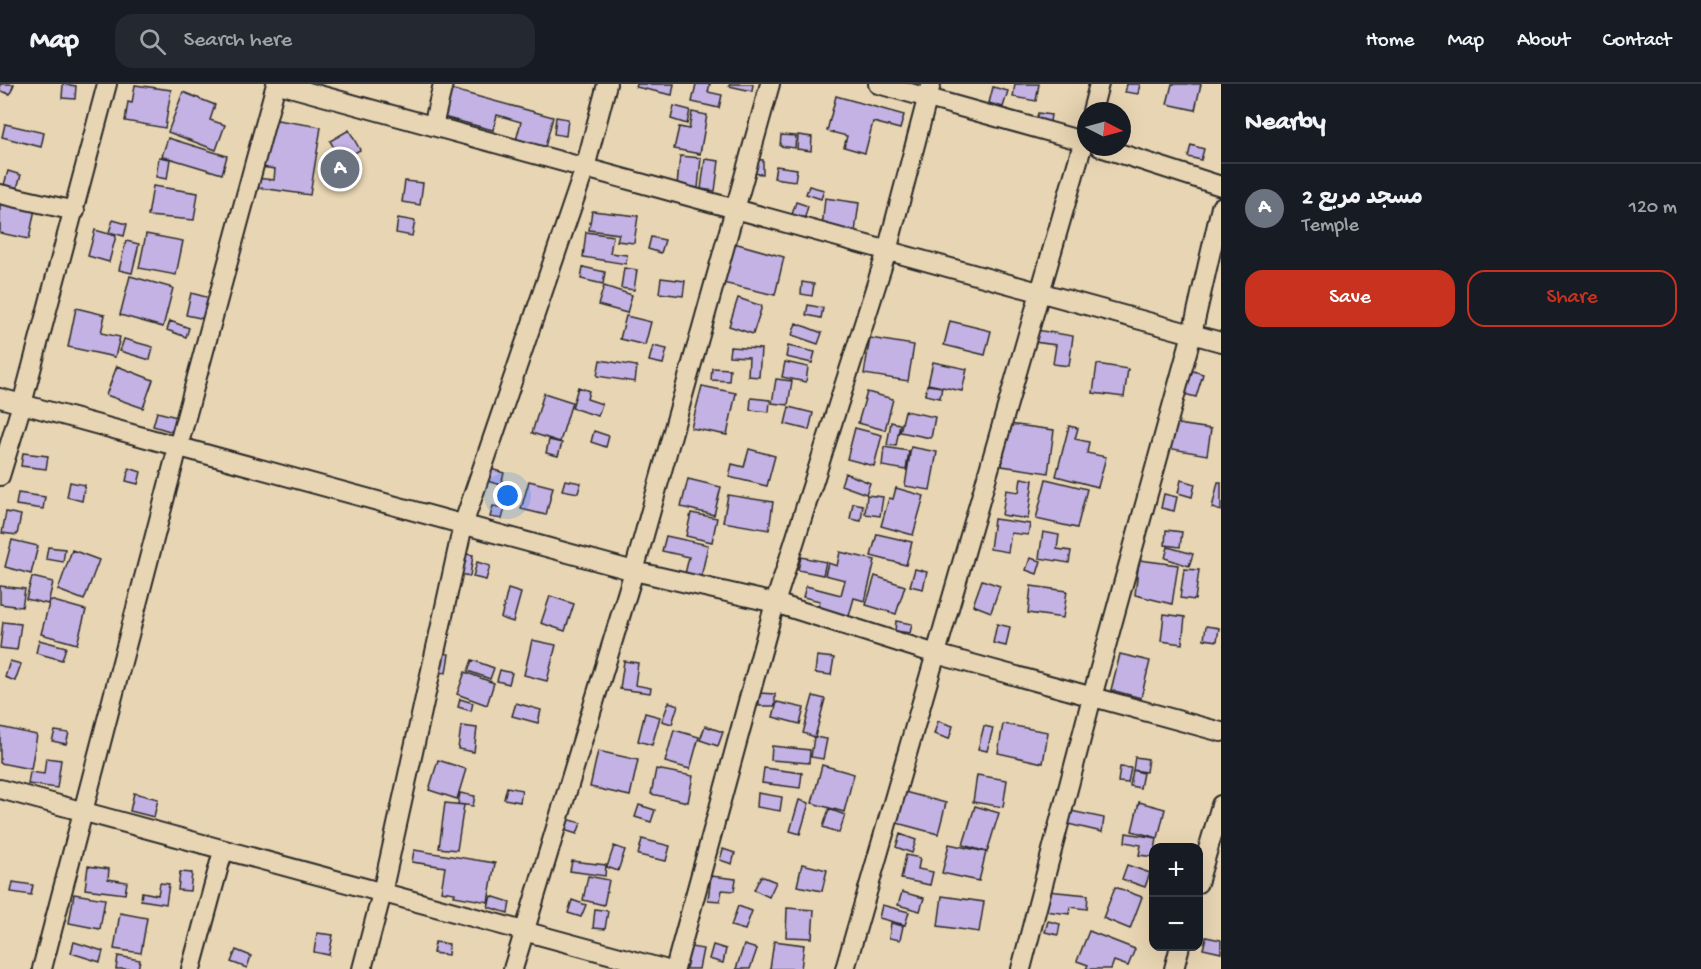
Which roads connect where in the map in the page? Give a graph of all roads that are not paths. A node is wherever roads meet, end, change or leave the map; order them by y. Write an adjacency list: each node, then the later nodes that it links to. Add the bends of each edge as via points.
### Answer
1 (107, 84): 19 (street)
2 (277, 84): 10 (street); 26 (street)
3 (443, 84): 10 (street)
4 (607, 84): 14 (street)
5 (770, 84): 18 (street)
6 (878, 84): 8 (street)
7 (1099, 84): 9 (street)
8 (930, 92): 11 (street); 20 (street)
9 (1094, 102)
10 (433, 126): 14 (street)
11 (1077, 137)
12 (1131, 155): 15 (street)
13 (1084, 156): 21 (street)
14 (585, 168): 18 (street); 28 (street)
15 (1221, 186)
16 (0, 194): 19 (street)
17 (1221, 207): 22 (street)
18 (735, 210): 20 (street); 29 (street)
19 (75, 211): 25 (street)
20 (887, 251): 21 (street); 30 (street)
21 (1041, 293): 22 (street); 31 (street)
22 (1192, 334): 23 (street); 32 (street)
23 (1221, 342)
24 (0, 398): 25 (street)
25 (22, 404): 26 (street); 27 (street)
26 (178, 447): 28 (street); 36 (street)
27 (0, 477)
28 (463, 525): 29 (street); 39 (street)
29 (634, 571): 30 (street); 40 (street)
30 (775, 603): 31 (street); 47 (street)
31 (936, 654): 32 (street); 48 (street)
32 (1092, 697): 33 (street); 49 (street)
33 (1221, 732)
34 (0, 789): 36 (street)
35 (1221, 805): 38 (street)
36 (83, 813): 37 (street); 42 (street)
37 (223, 850): 39 (street); 43 (street)
38 (1203, 866)
39 (382, 893): 40 (street); 44 (street)
40 (523, 930): 45 (street); 46 (street)
41 (1179, 951): 50 (street)
42 (42, 969)
43 (191, 969)
44 (362, 969)
45 (513, 969)
46 (664, 969)
47 (675, 969)
48 (845, 969)
49 (1021, 969)
50 (1174, 969)

